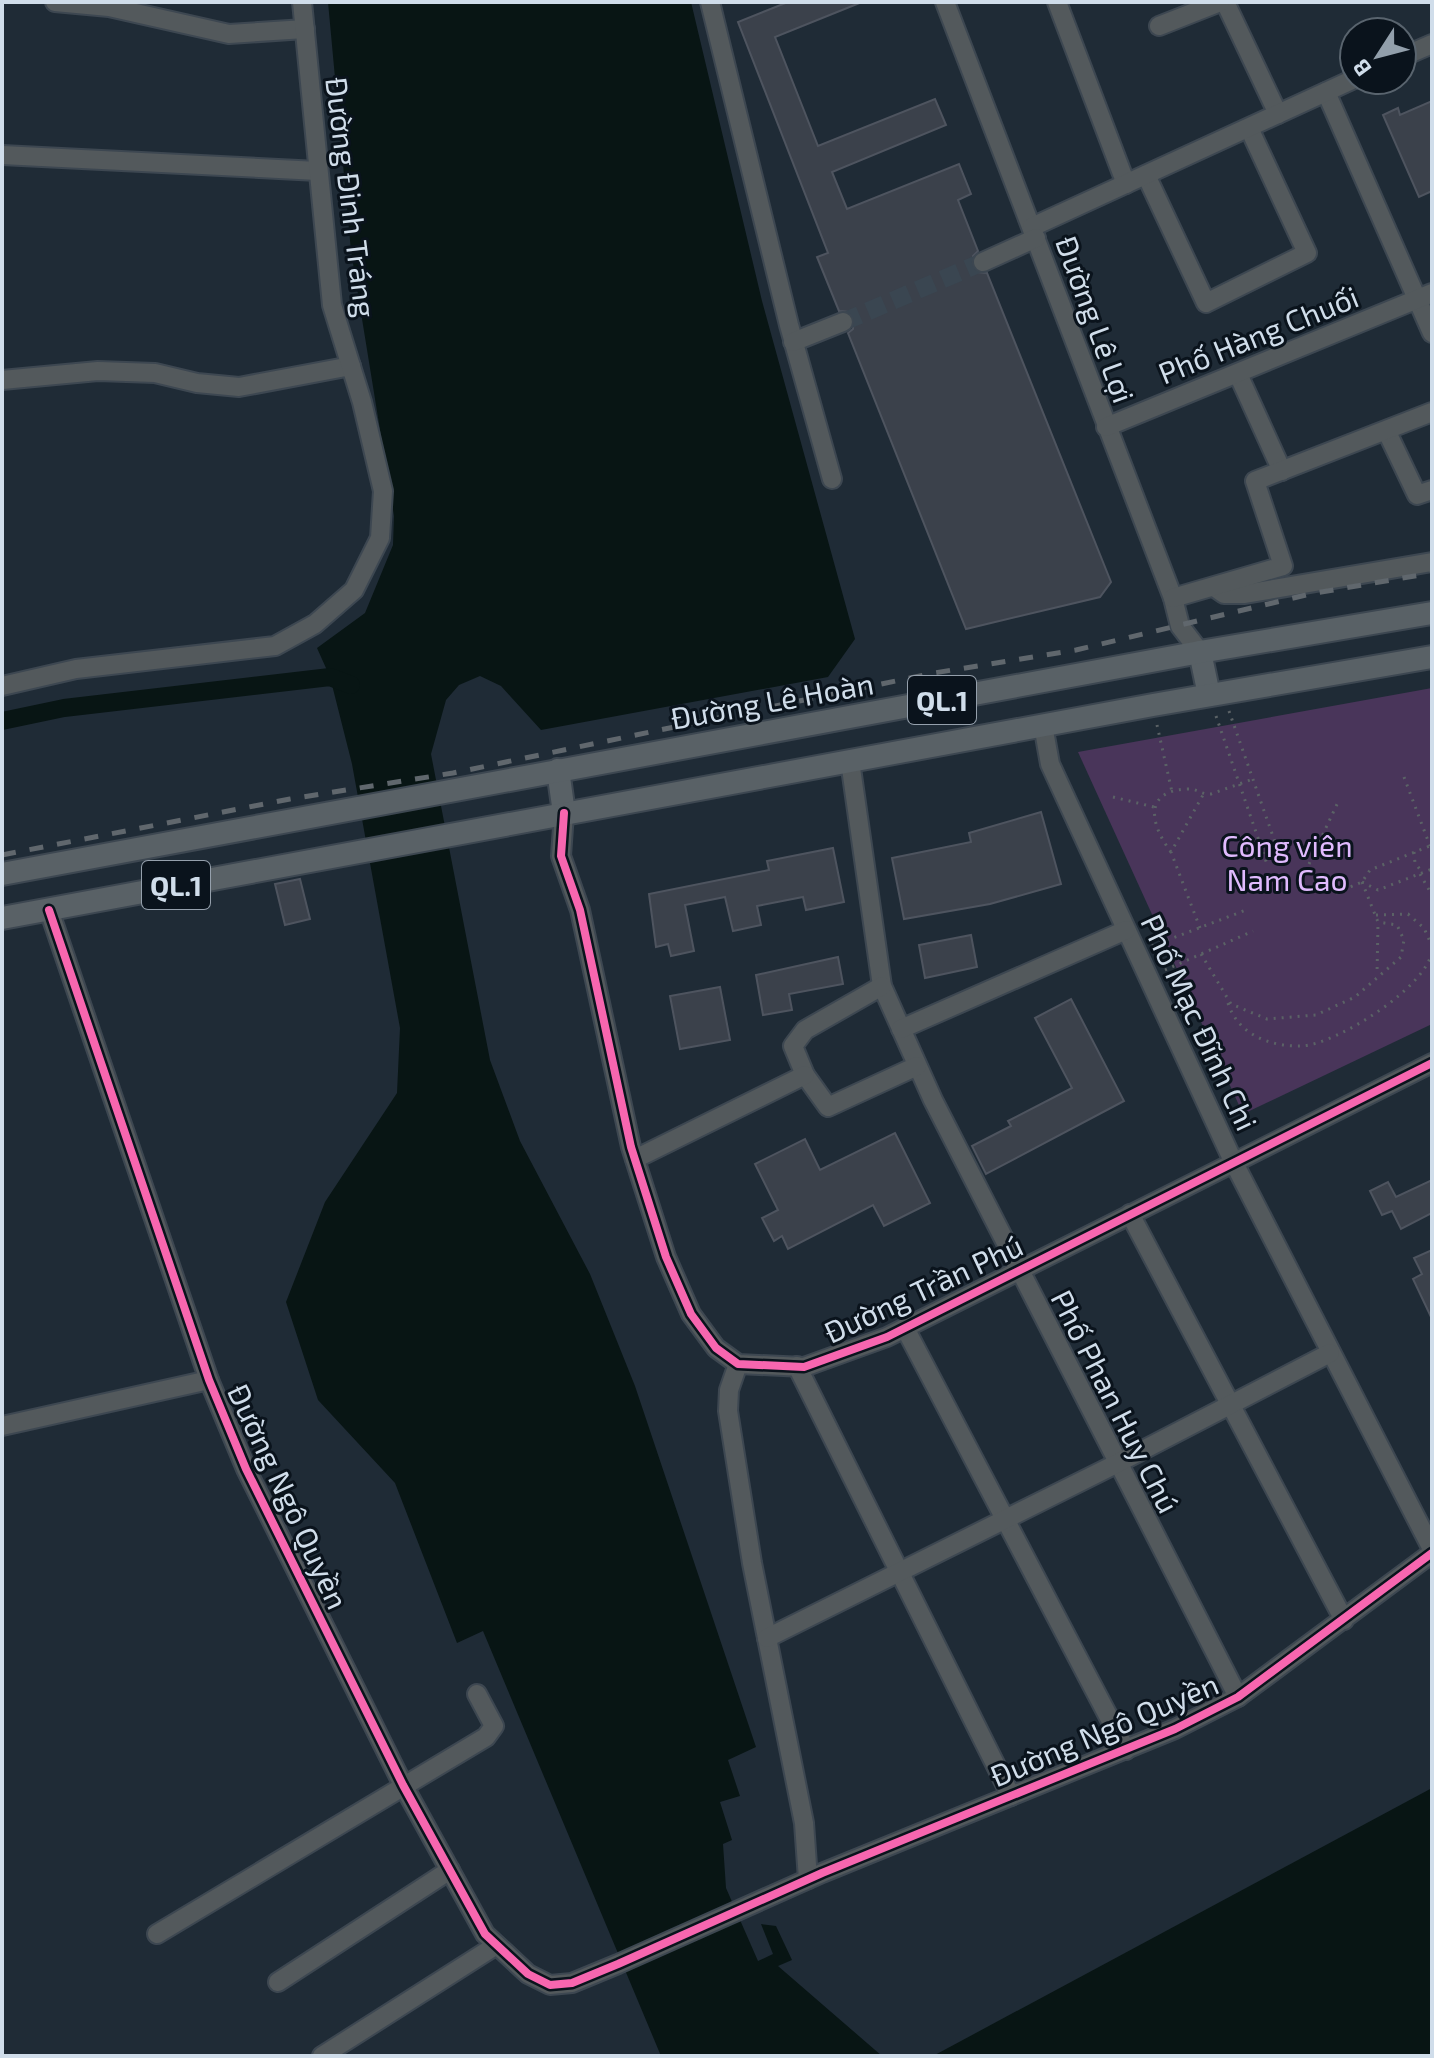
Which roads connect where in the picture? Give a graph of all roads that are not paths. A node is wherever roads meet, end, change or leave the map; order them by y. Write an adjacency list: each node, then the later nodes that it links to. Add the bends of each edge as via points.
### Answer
1 (55, 2): 8 (street, via 109,7 229,34)
2 (302, 2): 8 (street, Đường Đinh Tráng)
3 (710, 2): 22 (street)
4 (945, 2): 17 (street, Đường Lê Lợi)
5 (1057, 2): 16 (street)
6 (1223, 2): 7 (street); 11 (street)
7 (1159, 26)
8 (305, 29): 14 (street, Đường Đinh Tráng)
9 (1338, 86): 10 (street)
10 (1326, 92): 11 (street); 19 (street)
11 (1278, 114): 12 (street)
12 (1249, 128): 15 (street); 15 (street, via 1307,253 1206,303)
13 (2, 155): 14 (street)
14 (318, 171): 23 (street, Đường Đinh Tráng, via 332,305)
15 (1146, 175): 16 (street)
16 (1126, 184): 17 (street)
17 (1034, 233): 18 (street); 27 (street, Đường Lê Lợi)
18 (983, 262)
19 (1425, 296): 21 (street); 24 (street, Phố Hàng Chuối)
20 (843, 322): 22 (street)
21 (1432, 333)
22 (793, 342): 30 (street)
23 (351, 366): 25 (street, via 239,387 155,373 98,371); 38 (street, Đường Đinh Tráng, via 383,491 380,538 354,590 315,624 275,646 76,669)
24 (1238, 374): 27 (street, Phố Hàng Chuối); 29 (street)
25 (2, 380)
26 (1432, 412): 28 (street)
27 (1106, 427): 34 (street, Đường Lê Lợi)
28 (1387, 432): 29 (street); 31 (street, via 1417,495)
29 (1282, 471): 33 (street, via 1255,481 1283,566)
30 (832, 479)
31 (1432, 490)
32 (1432, 562): 33 (street, via 1245,594 1224,594)
33 (1214, 587): 34 (street)
34 (1173, 598): 36 (street, Đường Lê Lợi, via 1180,626)
35 (1432, 613): 36 (main road, Đường Lê Hoàn / QL.1)
36 (1200, 652): 39 (main road); 42 (main road, Đường Lê Hoàn / QL.1)
37 (1432, 657): 39 (main road, QL.1)
38 (2, 686)
39 (1216, 693): 40 (main road, QL.1)
40 (1043, 725): 41 (main road, QL.1); 47 (street, Phố Mạc Đĩnh Chi, via 1050,764)
41 (850, 761): 43 (main road, QL.1); 48 (street, Phố Phan Huy Chú)
42 (558, 770): 43 (main road); 44 (main road, Đường Lê Hoàn / QL.1)
43 (564, 813): 45 (main road, QL.1); 53 (street, via 561,856 580,910)
44 (2, 874)
45 (49, 910): 46 (main road, QL.1); 61 (street, Đường Ngô Quyền)
46 (2, 918)
47 (1126, 930): 49 (street); 54 (street, Phố Mạc Đĩnh Chi)
48 (882, 986): 49 (street, Phố Phan Huy Chú); 52 (street, via 798,1035 793,1046)
49 (901, 1029): 51 (street, Phố Phan Huy Chú)
50 (1432, 1063): 54 (street, Đường Trần Phú)
51 (917, 1066): 52 (street, via 833,1107 823,1105); 56 (street, Phố Phan Huy Chú)
52 (805, 1075): 53 (street)
53 (635, 1159): 59 (street, via 666,1257 691,1314 716,1348)
54 (1233, 1161): 55 (street, Đường Trần Phú); 58 (street, Phố Mạc Đĩnh Chi)
55 (1130, 1214): 56 (street, Đường Trần Phú); 62 (street)
56 (1019, 1271): 57 (street, Đường Trần Phú); 64 (street, Phố Phan Huy Chú)
57 (905, 1328): 60 (street, Đường Trần Phú, via 848,1353); 65 (street)
58 (1330, 1353): 62 (street); 66 (street, Phố Mạc Đĩnh Chi)
59 (738, 1364): 60 (street, Đường Trần Phú); 69 (street, via 728,1411)
60 (797, 1366): 67 (street)
61 (209, 1380): 63 (street); 73 (street, Đường Ngô Quyền, via 271,1522)
62 (1230, 1403): 64 (street); 68 (street)
63 (2, 1426)
64 (1116, 1464): 65 (street); 71 (street, Phố Phan Huy Chú)
65 (1005, 1518): 67 (street); 72 (street)
66 (1432, 1551): 68 (street, Đường Ngô Quyền)
67 (899, 1572): 69 (street); 74 (street)
68 (1344, 1620): 71 (street, Đường Ngô Quyền)
69 (767, 1638): 76 (street, via 804,1823)
70 (477, 1694): 73 (street, via 494,1726 491,1733)
71 (1238, 1697): 72 (street, Đường Ngô Quyền)
72 (1126, 1750): 74 (street, Đường Ngô Quyền)
73 (403, 1785): 75 (street, Đường Ngô Quyền); 77 (street)
74 (1011, 1796): 76 (street, Đường Ngô Quyền)
75 (450, 1870): 78 (street, Đường Ngô Quyền); 79 (street)
76 (808, 1879): 78 (street, Đường Ngô Quyền, via 572,1983 550,1985)
77 (157, 1934)
78 (495, 1946): 80 (street)
79 (278, 1982)
80 (322, 2056)

